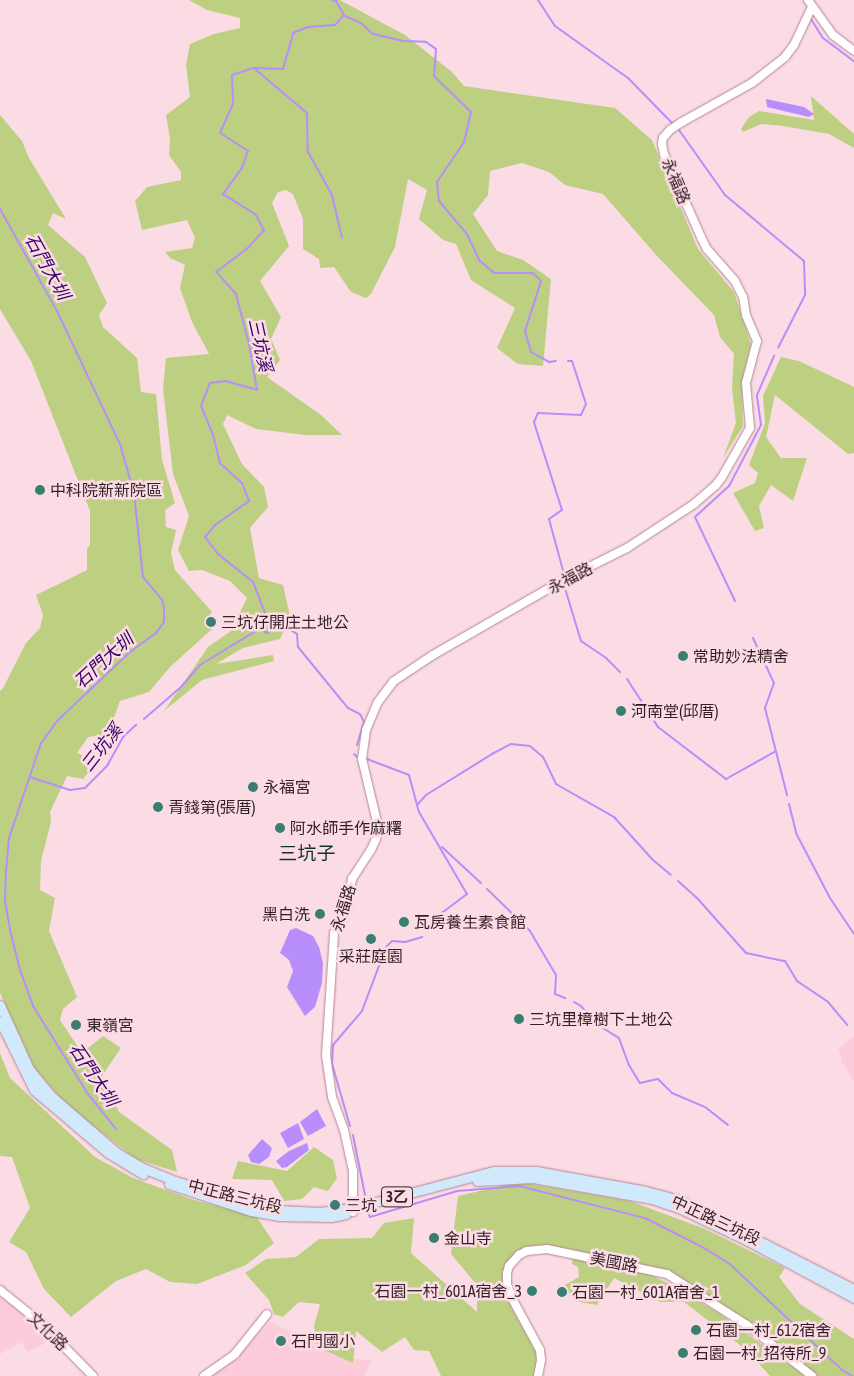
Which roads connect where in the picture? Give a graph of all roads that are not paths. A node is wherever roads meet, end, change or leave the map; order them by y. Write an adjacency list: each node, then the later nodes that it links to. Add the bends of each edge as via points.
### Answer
1 (810, 3): 2 (street, via 833,35); 5 (street, 永福路, via 794,46 770,70 682,122 663,138 664,154 701,238 735,281 757,341 746,383 750,428 722,477 694,504 627,548 558,583 394,681 378,702 366,730 362,759 378,826 371,850 352,879 346,910 334,933 326,1055 332,1097 344,1130 353,1171)
2 (854, 52)
3 (0, 1005): 5 (main road, 中正路三坑段 / 3乙, via 29,1069 50,1095 116,1152 143,1168 277,1210)
4 (0, 1021): 5 (main road, 中正路三坑段 / 3乙, via 34,1090 130,1168 205,1198 251,1211 331,1217)
5 (353, 1210): 6 (main road, 中正路三坑段 / 3乙, via 494,1171 536,1171 679,1200); 8 (main road, 中正路三坑段 / 3乙, via 374,1209 474,1181 540,1179 652,1199 681,1209)
6 (854, 1289)
7 (0, 1290): 10 (street, 文化路, via 42,1324)
8 (854, 1298)
9 (266, 1314): 11 (street, via 235,1354)
10 (93, 1376)
11 (204, 1376)
12 (538, 1376): 13 (street, 美國路, via 542,1360 540,1350 513,1300 507,1273 519,1255 547,1249 668,1274 747,1325)
13 (812, 1376)

